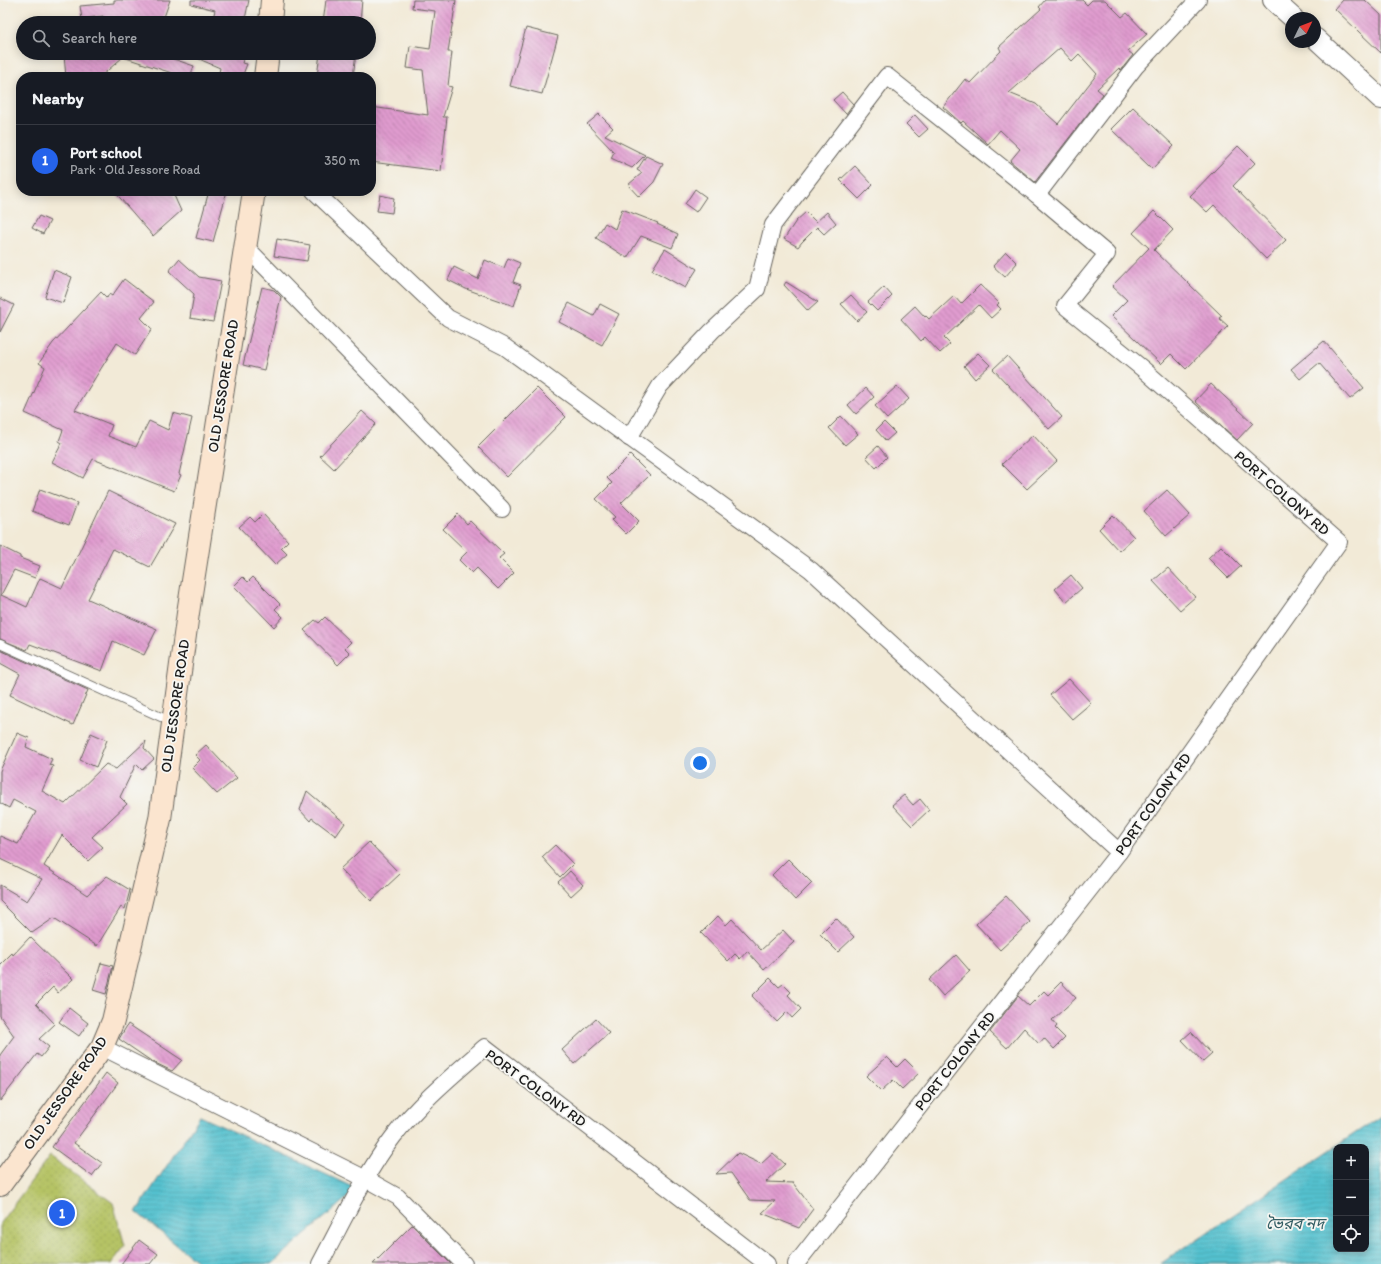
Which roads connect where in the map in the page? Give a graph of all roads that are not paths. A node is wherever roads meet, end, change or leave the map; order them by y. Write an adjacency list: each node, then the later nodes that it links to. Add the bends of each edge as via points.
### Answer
1 (272, 0): 5 (main road)
2 (1198, 0): 10 (street, via 1136,66)
3 (1273, 0): 4 (street)
4 (1286, 12)
5 (271, 16)
6 (1321, 44): 9 (street)
7 (267, 60): 8 (main road)
8 (266, 72)
9 (1381, 99)
10 (1036, 195): 14 (street, via 886,76 773,225 758,289 712,331 660,386); 18 (street, PORT COLONY RD, via 1107,254 1065,306 1143,369 1339,542)
11 (253, 196): 13 (main road, OLD JESSORE ROAD)
12 (319, 196): 14 (street, via 448,318 505,347)
13 (245, 246): 15 (street); 17 (main road, OLD JESSORE ROAD)
14 (630, 438): 18 (street, via 811,570)
15 (502, 509)
16 (0, 644): 17 (lane)
17 (173, 722): 19 (main road, OLD JESSORE ROAD, via 160,819 113,1021)
18 (1119, 852): 25 (street, PORT COLONY RD)
19 (102, 1047): 20 (street); 21 (main road, OLD JESSORE ROAD)
20 (366, 1179): 22 (street, PORT COLONY RD); 23 (street, via 398,1197); 24 (street, PORT COLONY RD, via 393,1137 440,1086 485,1047)
21 (0, 1185)
22 (320, 1264)
23 (464, 1264)
24 (767, 1264)
25 (796, 1264)

